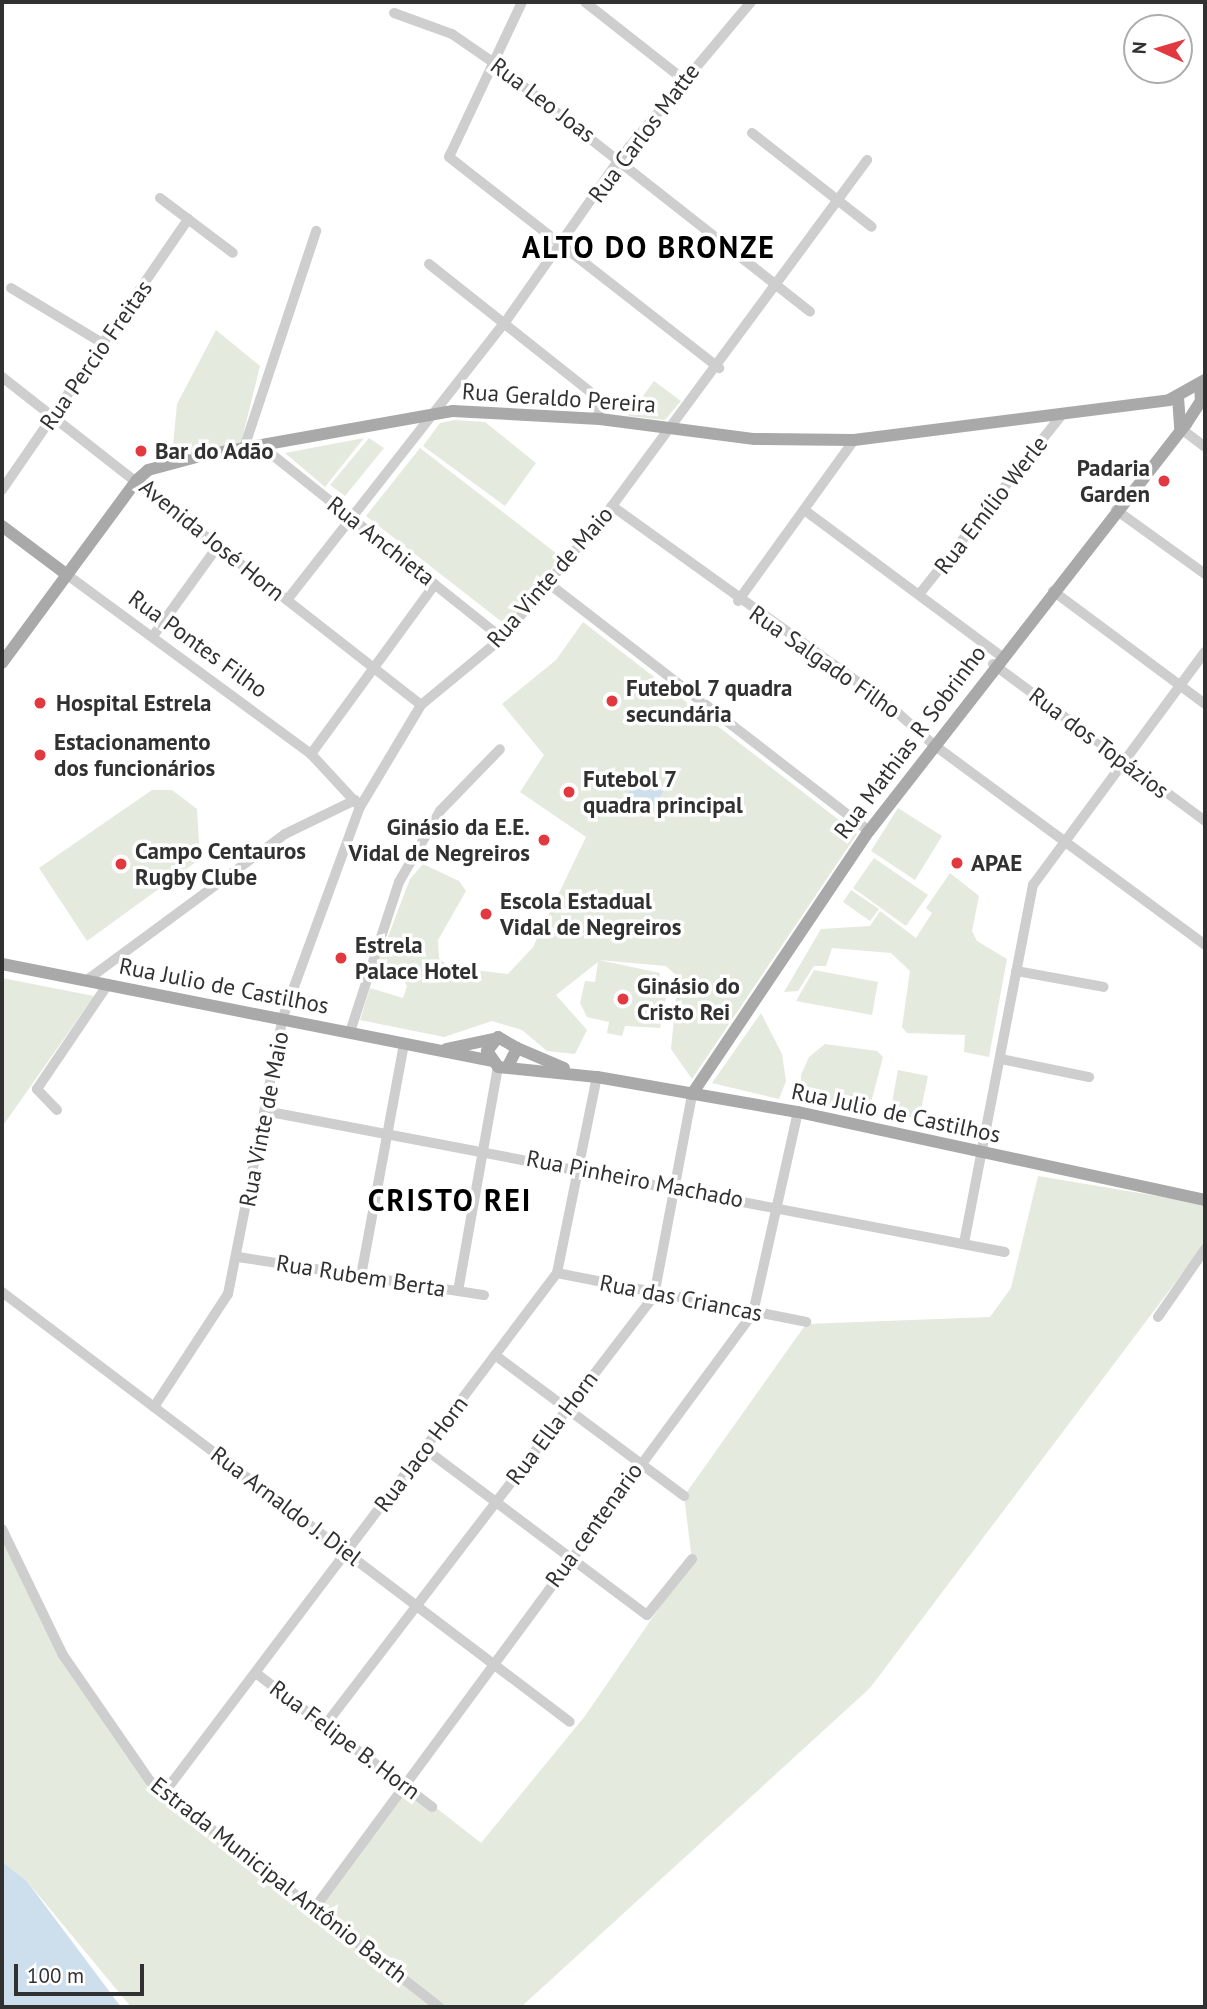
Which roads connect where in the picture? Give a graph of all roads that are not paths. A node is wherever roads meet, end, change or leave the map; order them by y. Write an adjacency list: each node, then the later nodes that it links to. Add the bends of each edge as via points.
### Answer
1 (522, 2): 5 (street)
2 (585, 2): 6 (street)
3 (751, 2): 6 (street, Rua Carlos Matte)
4 (394, 13): 5 (street, Rua Leo Joas, via 452,34)
5 (494, 63): 8 (street, Rua Leo Joas); 15 (street, via 449,157)
6 (683, 79): 8 (street, Rua Carlos Matte)
7 (752, 133): 11 (street)
8 (620, 158): 15 (street, Rua Carlos Matte); 18 (street, Rua Leo Joas)
9 (867, 160): 11 (street, Rua Vinte de Maio)
10 (160, 198): 12 (street)
11 (839, 201): 13 (street); 18 (street, Rua Vinte de Maio)
12 (188, 219): 16 (street); 22 (street, Rua Percio Freitas)
13 (872, 227)
14 (316, 231): 36 (street)
15 (562, 245): 21 (street, Rua Carlos Matte); 23 (street)
16 (233, 253)
17 (429, 264): 21 (street)
18 (775, 281): 20 (street, Rua Leo Joas); 23 (street, Rua Vinte de Maio)
19 (11, 288): 22 (street)
20 (810, 312)
21 (506, 321): 27 (street, Rua Carlos Matte); 30 (street, via 593,394)
22 (104, 344): 28 (street, Rua Percio Freitas)
23 (719, 368): 31 (street, Rua Vinte de Maio)
24 (2, 377): 28 (street, Avenida José Horn)
25 (1203, 382): 26 (main road, Rua Geraldo Pereira); 32 (main road, Rua Mathias R Sobrinho, via 1201,401)
26 (1178, 397): 29 (main road, Rua Geraldo Pereira); 32 (main road)
27 (435, 413): 30 (main road, Rua Geraldo Pereira); 34 (main road, Rua Geraldo Pereira); 42 (street, Rua Carlos Matte)
28 (54, 416): 37 (street, Avenida José Horn); 38 (street, Rua Percio Freitas)
29 (1060, 417): 33 (main road, Rua Geraldo Pereira); 50 (street, Rua Emílio Werle)
30 (600, 419): 31 (main road, Rua Geraldo Pereira)
31 (671, 428): 33 (main road, Rua Geraldo Pereira, via 755,439); 39 (street, Rua Vinte de Maio)
32 (1180, 428): 35 (street); 40 (main road, Rua Mathias R Sobrinho)
33 (854, 440): 41 (street)
34 (260, 445): 36 (main road, Rua Geraldo Pereira); 42 (street, Rua Anchieta)
35 (1205, 447)
36 (244, 448): 37 (main road, Rua Geraldo Pereira, via 158,467)
37 (137, 480): 44 (street, Avenida José Horn); 46 (main road, Rua Geraldo Pereira)
38 (2, 490)
39 (612, 506): 47 (street, Rua Vinte de Maio); 52 (street, Rua Salgado Filho)
40 (1116, 510): 45 (street); 49 (main road, Rua Mathias R Sobrinho)
41 (807, 512): 50 (street, Rua dos Topázios); 52 (street)
42 (351, 517): 48 (street, Rua Anchieta); 51 (street, Rua Carlos Matte)
43 (2, 526): 46 (main road, Rua Pontes Filho)
44 (218, 546): 51 (street, Avenida José Horn); 53 (street)
45 (1205, 574)
46 (66, 575): 53 (street, Rua Pontes Filho); 56 (main road, Rua Geraldo Pereira)
47 (548, 583): 54 (street, Rua Vinte de Maio); 68 (street)
48 (435, 584): 54 (street, Rua Anchieta); 58 (street)
49 (1053, 591): 57 (main road, Rua Mathias R Sobrinho); 59 (street)
50 (921, 592): 57 (street, Rua dos Topázios)
51 (287, 600): 58 (street, Avenida José Horn)
52 (738, 601): 62 (street, Rua Salgado Filho, via 883,700)
53 (153, 636): 64 (street, Rua Pontes Filho)
54 (502, 638): 61 (street, Rua Vinte de Maio)
55 (1205, 652): 59 (street)
56 (3, 660)
57 (997, 660): 62 (main road, Rua Mathias R Sobrinho); 65 (street, Rua dos Topázios)
58 (376, 671): 61 (street, Avenida José Horn); 64 (street)
59 (1181, 687): 60 (street); 65 (street)
60 (1205, 704)
61 (421, 705): 66 (street, Rua Vinte de Maio)
62 (934, 745): 68 (main road, Rua Mathias R Sobrinho); 69 (street, Rua Salgado Filho)
63 (500, 749): 77 (street, via 440,811 399,882)
64 (311, 754): 66 (street, Rua Pontes Filho)
65 (1123, 763): 67 (street, Rua dos Topázios); 69 (street)
66 (357, 804): 73 (street, via 285,834); 76 (street, Rua Vinte de Maio)
67 (1205, 821)
68 (869, 831): 87 (main road, Rua Mathias R Sobrinho)
69 (1065, 844): 70 (street, Rua Salgado Filho); 72 (street, via 1033,885)
70 (1205, 945)
71 (2, 964): 73 (main road, Rua Julio de Castilhos)
72 (1016, 971): 75 (street); 82 (street)
73 (87, 980): 74 (main road, Rua Julio de Castilhos)
74 (108, 984): 76 (main road, Rua Julio de Castilhos); 88 (street, via 37,1089)
75 (1104, 987)
76 (284, 1017): 77 (main road, Rua Julio de Castilhos); 89 (street, Rua Vinte de Maio)
77 (350, 1032): 79 (main road, Rua Julio de Castilhos)
78 (494, 1039): 80 (main road, Rua Julio de Castilhos, via 507,1038); 81 (main road, Rua Julio de Castilhos); 83 (main road)
79 (404, 1045): 81 (main road, Rua Julio de Castilhos); 91 (street)
80 (517, 1048): 83 (main road); 84 (main road, Rua Julio de Castilhos)
81 (439, 1051): 83 (main road, Rua Julio de Castilhos)
82 (1001, 1059): 86 (street); 93 (street)
83 (499, 1064): 84 (main road, Rua Julio de Castilhos); 92 (street)
84 (577, 1074): 85 (main road, Rua Julio de Castilhos)
85 (597, 1077): 87 (main road, Rua Julio de Castilhos); 94 (street, Rua Jaco Horn)
86 (1089, 1077)
87 (692, 1094): 90 (main road, Rua Julio de Castilhos); 95 (street, Rua Ella Horn)
88 (57, 1110)
89 (265, 1111): 91 (street, Rua Pinheiro Machado); 101 (street, Rua Vinte de Maio)
90 (798, 1112): 93 (main road, Rua Julio de Castilhos); 97 (street, Rua centenario)
91 (388, 1134): 92 (street, Rua Pinheiro Machado); 103 (street)
92 (482, 1149): 94 (street, Rua Pinheiro Machado); 104 (street)
93 (983, 1152): 96 (main road, Rua Julio de Castilhos); 98 (street)
94 (579, 1170): 95 (street, Rua Pinheiro Machado); 102 (street, Rua Jaco Horn)
95 (672, 1187): 97 (street, Rua Pinheiro Machado); 107 (street, Rua Ella Horn)
96 (1205, 1200)
97 (780, 1207): 98 (street, Rua Pinheiro Machado); 108 (street, Rua centenario)
98 (964, 1244): 100 (street, Rua Pinheiro Machado)
99 (1205, 1249): 109 (street)
100 (1005, 1251)
101 (238, 1257): 103 (street, Rua Rubem Berta); 112 (street, Rua Vinte de Maio, via 221,1310)
102 (557, 1273): 107 (street, Rua das Criancas); 111 (street, Rua Jaco Horn)
103 (361, 1276): 104 (street, Rua Rubem Berta)
104 (458, 1291): 106 (street, Rua Rubem Berta)
105 (2, 1292): 112 (street, Rua Arnaldo J. Diel)
106 (484, 1295)
107 (654, 1296): 108 (street, Rua das Criancas); 113 (street, Rua Ella Horn)
108 (753, 1313): 110 (street, Rua das Criancas); 115 (street, Rua centenario)
109 (1158, 1317)
110 (806, 1322)
111 (495, 1355): 113 (street); 114 (street, Rua Jaco Horn)
112 (154, 1407): 119 (street, Rua Arnaldo J. Diel)
113 (566, 1408): 115 (street); 117 (street, Rua Ella Horn)
114 (425, 1449): 117 (street); 119 (street, Rua Jaco Horn)
115 (639, 1464): 116 (street); 121 (street, Rua centenario)
116 (684, 1496)
117 (495, 1504): 121 (street); 122 (street, Rua Ella Horn)
118 (2, 1529): 128 (street, Estrada Municipal Antônio Barth, via 64,1655 121,1746)
119 (347, 1552): 122 (street, Rua Arnaldo J. Diel); 124 (street, Rua Jaco Horn)
120 (692, 1559): 121 (street, via 647,1615)
121 (568, 1560): 123 (street, Rua centenario)
122 (417, 1603): 123 (street, Rua Arnaldo J. Diel); 126 (street, Rua Ella Horn)
123 (492, 1662): 125 (street, Rua Arnaldo J. Diel); 127 (street, Rua centenario)
124 (257, 1674): 126 (street, Rua Felipe B. Horn); 128 (street, Rua Jaco Horn)
125 (570, 1722)
126 (326, 1724): 127 (street, Rua Felipe B. Horn)
127 (406, 1784): 129 (street, Rua Felipe B. Horn); 130 (street, Rua centenario)
128 (164, 1793): 130 (street, Estrada Municipal Antônio Barth)
129 (432, 1807)
130 (316, 1906): 131 (street, Estrada Municipal Antônio Barth)
131 (439, 2007)

